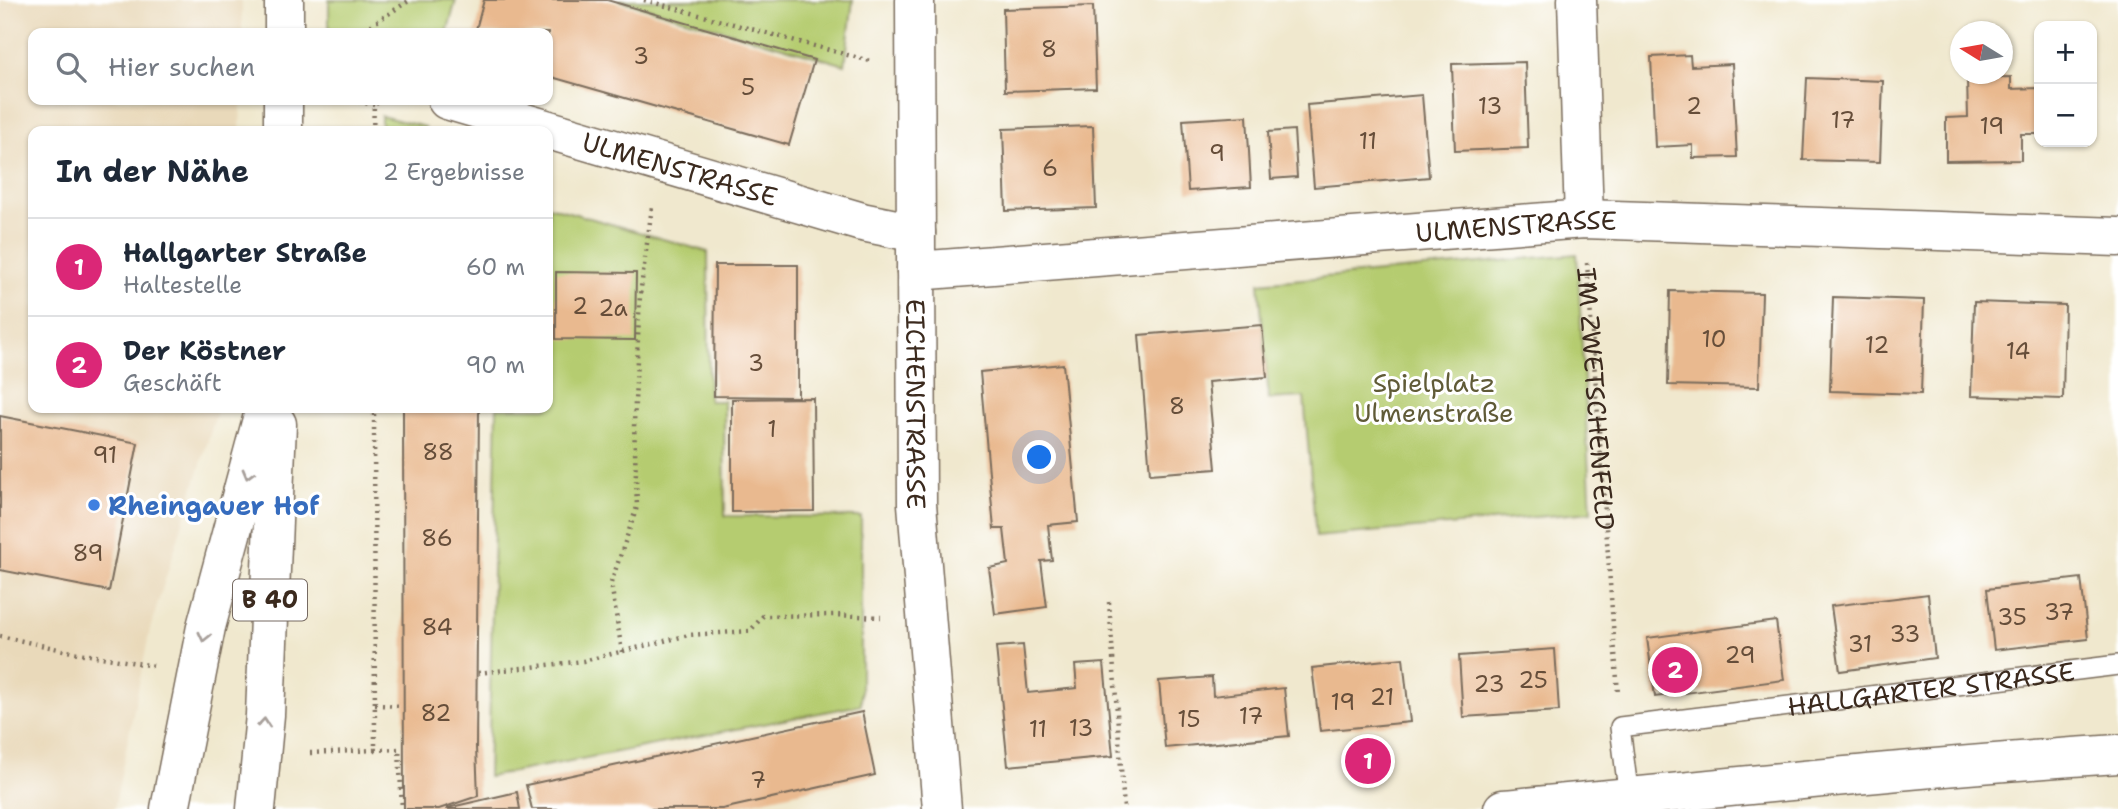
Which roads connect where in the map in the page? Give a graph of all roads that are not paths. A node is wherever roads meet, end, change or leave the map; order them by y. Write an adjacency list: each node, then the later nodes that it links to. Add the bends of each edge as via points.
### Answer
1 (285, 0): 4 (street)
2 (915, 0): 11 (street, EICHENSTRASSE)
3 (1577, 0): 10 (street)
4 (284, 28)
5 (284, 105): 7 (street)
6 (464, 105): 8 (street, ULMENSTRASSE)
7 (283, 126)
8 (535, 126)
9 (553, 131): 11 (street, ULMENSTRASSE, via 862,222)
10 (1584, 219): 12 (street, ULMENSTRASSE); 13 (street, ULMENSTRASSE)
11 (916, 233): 13 (street, EICHENSTRASSE)
12 (2118, 237)
13 (916, 271): 22 (street, EICHENSTRASSE, via 917,504)
14 (264, 413): 20 (street, B 40, one-way to 20, via 196,673)
15 (278, 413): 21 (street, B 40, one-way to 15, via 265,715)
16 (2118, 665): 18 (lane, HALLGARTER STRASSE, via 1620,727)
17 (2118, 754): 19 (street, via 1972,764)
18 (1629, 799): 19 (street); 23 (street)
19 (1680, 801)
20 (170, 809)
21 (256, 809)
22 (943, 809)
23 (1503, 809)

